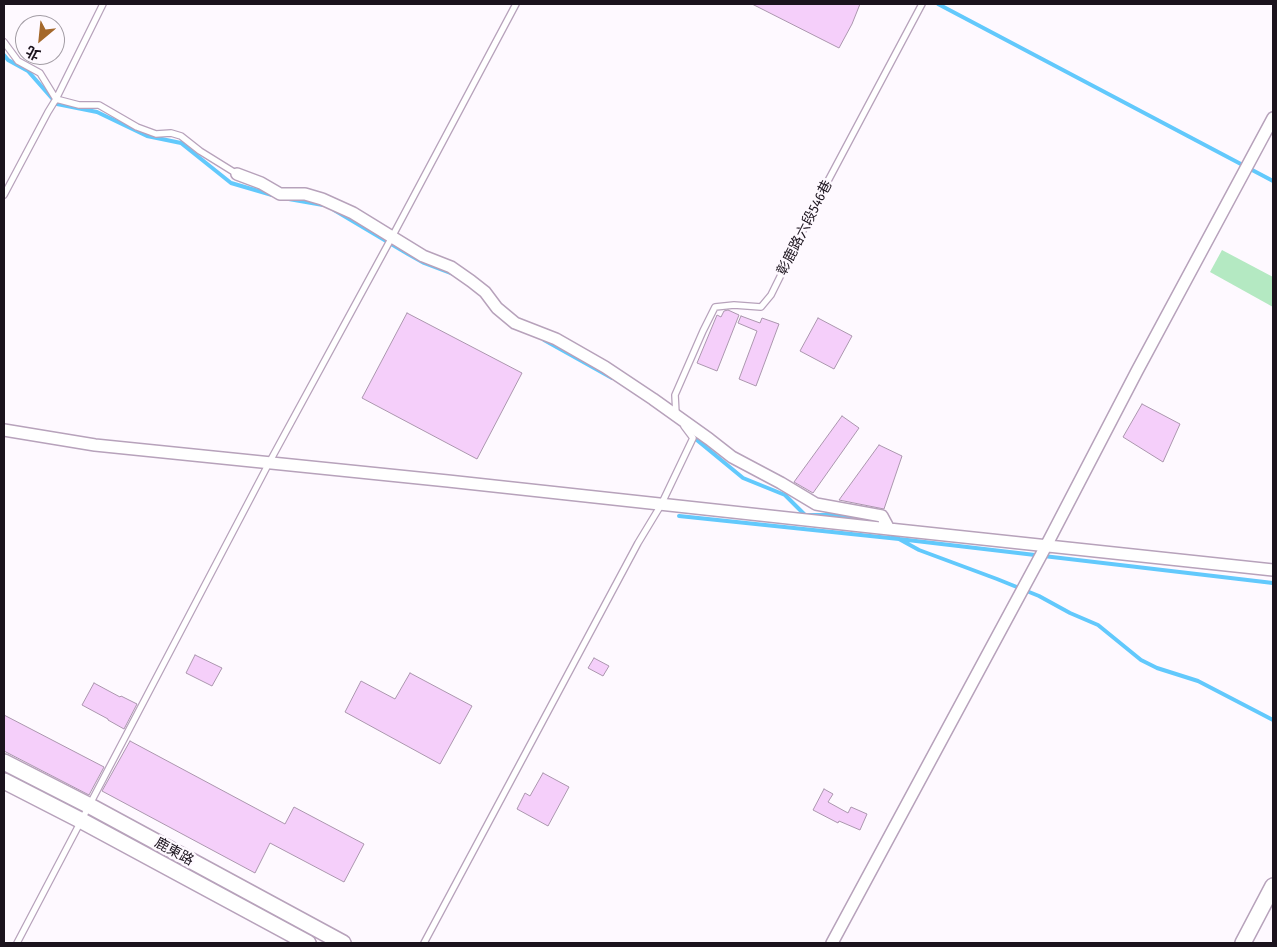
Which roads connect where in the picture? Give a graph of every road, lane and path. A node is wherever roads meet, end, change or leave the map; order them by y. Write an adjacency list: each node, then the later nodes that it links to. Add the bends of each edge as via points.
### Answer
1 (103, 4): 5 (lane)
2 (516, 4): 9 (lane)
3 (922, 4): 10 (lane, 彰鹿路六段546巷, via 771,295 761,307 715,307 675,395)
4 (4, 42): 5 (lane, via 18,61 40,72)
5 (56, 99): 7 (lane, via 79,105 99,105 137,127 156,134 181,136); 8 (lane)
6 (1273, 118): 15 (street)
7 (238, 174): 9 (street, via 261,182 280,194 305,194 322,199 353,213)
8 (4, 195)
9 (392, 238): 10 (street, via 472,280 515,323 556,339); 12 (lane)
10 (676, 415): 13 (lane, via 693,438); 14 (street, via 732,457 816,504 882,516)
11 (4, 430): 12 (street, via 95,445)
12 (269, 463): 13 (street); 19 (lane)
13 (661, 505): 14 (street); 25 (lane)
14 (889, 529): 15 (street)
15 (1046, 546): 16 (street); 26 (street)
16 (1273, 570)
17 (4, 762): 19 (street, 鹿東路)
18 (4, 781): 20 (street, 鹿東路)
19 (90, 806): 20 (lane); 24 (street, 鹿東路)
20 (82, 821): 22 (lane); 23 (street, 鹿東路)
21 (1273, 886): 27 (street)
22 (17, 943)
23 (308, 943)
24 (343, 943)
25 (424, 943)
26 (832, 943)
27 (1243, 943)

